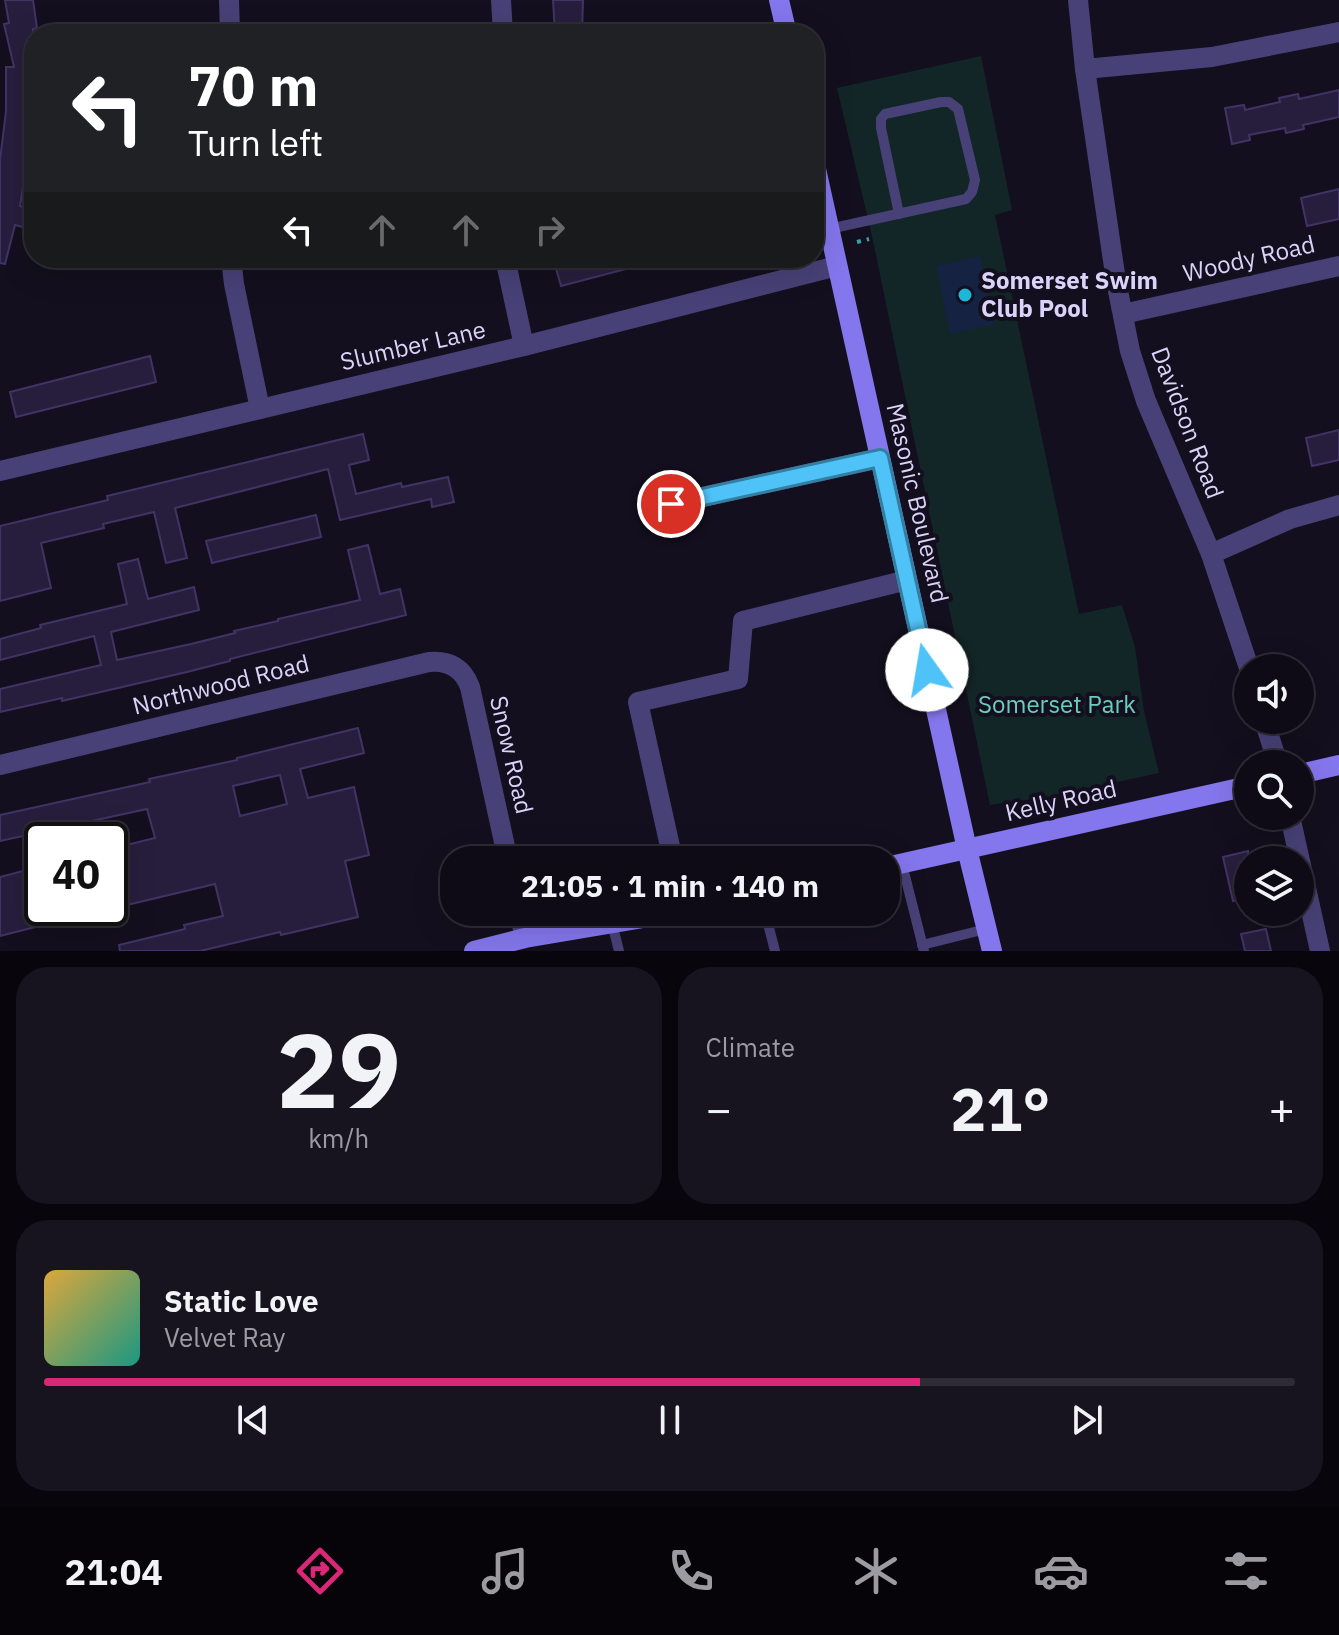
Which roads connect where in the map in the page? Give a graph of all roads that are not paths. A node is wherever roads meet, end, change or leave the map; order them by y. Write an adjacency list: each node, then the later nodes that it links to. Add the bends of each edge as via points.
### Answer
1 (229, 0): 5 (street)
2 (501, 0): 6 (street)
3 (779, 0): 7 (street)
4 (1078, 0): 9 (street, Davidson Road)
5 (230, 24)
6 (502, 24)
7 (785, 24)
8 (1339, 32): 9 (street, via 1212,57)
9 (1085, 69): 17 (street, Davidson Road)
10 (824, 206): 12 (street, Masonic Boulevard)
11 (899, 214): 11 (lane, via 966,199 972,192 975,180 958,109 949,102 881,119); 12 (lane)
12 (829, 229): 13 (street, Masonic Boulevard)
13 (837, 266): 18 (street, Slumber Lane); 20 (street, Masonic Boulevard)
14 (1339, 266): 17 (street, Woody Road)
15 (232, 268): 19 (street)
16 (507, 268): 18 (street)
17 (1123, 314): 24 (street, Davidson Road, via 1146,401)
18 (524, 346): 19 (street, Slumber Lane)
19 (260, 409): 21 (street, Slumber Lane)
20 (880, 458): 22 (street); 25 (street, Masonic Boulevard)
21 (0, 471)
22 (671, 504)
23 (1339, 505): 24 (street, via 1290,519)
24 (1211, 554): 26 (street, Davidson Road)
25 (907, 580): 34 (street, via 743,621 738,679 638,702); 35 (street, Masonic Boulevard)
26 (1244, 654)
27 (455, 666): 28 (street, Northwood Road, via 429,662); 33 (street, Snow Road, via 470,687)
28 (0, 765)
29 (1339, 765): 30 (street)
30 (1314, 771)
31 (1234, 789): 35 (street, Kelly Road)
32 (1293, 830): 49 (street)
33 (505, 846)
34 (670, 846)
35 (967, 849): 36 (street, Kelly Road); 42 (street, Masonic Boulevard)
36 (900, 865)
37 (900, 883): 44 (lane)
38 (522, 926): 43 (street)
39 (595, 926): 43 (street)
40 (613, 926): 46 (lane)
41 (769, 926): 47 (lane)
42 (986, 929): 44 (lane); 48 (street, Masonic Boulevard)
43 (525, 938): 45 (street)
44 (923, 948)
45 (474, 951)
46 (619, 951)
47 (775, 951)
48 (992, 951)
49 (1320, 951)

